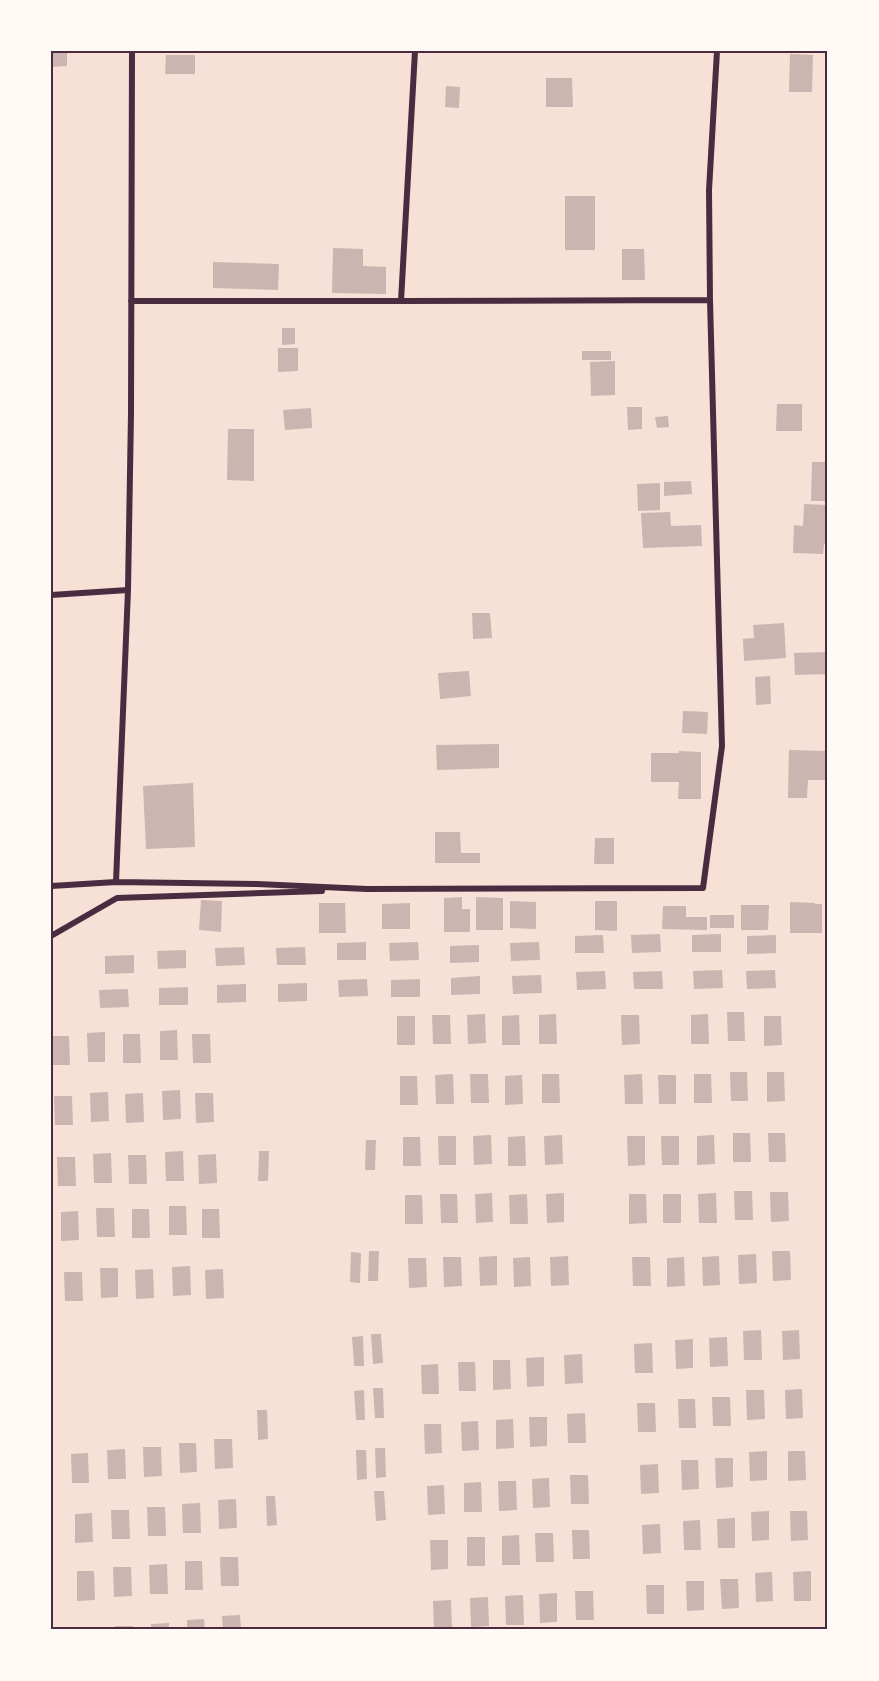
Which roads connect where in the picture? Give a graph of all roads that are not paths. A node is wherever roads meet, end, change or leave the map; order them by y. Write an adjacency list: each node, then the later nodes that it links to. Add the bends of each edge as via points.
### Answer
1 (132, 51): 5 (street)
2 (415, 51): 6 (street)
3 (717, 51): 4 (street, via 710,190)
4 (710, 300): 6 (street); 11 (street, via 722,746 704,888)
5 (131, 301): 6 (street); 7 (street)
6 (401, 301)
7 (128, 590): 8 (street); 9 (street)
8 (51, 595)
9 (116, 882): 10 (street); 11 (street)
10 (51, 886)
11 (367, 889): 12 (street, via 117,898)
12 (51, 936)

